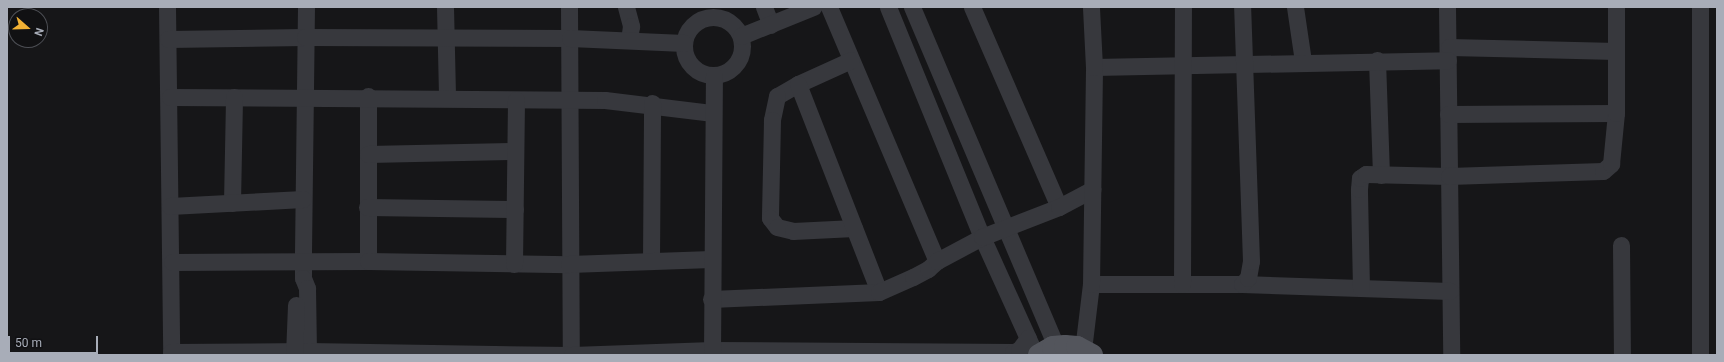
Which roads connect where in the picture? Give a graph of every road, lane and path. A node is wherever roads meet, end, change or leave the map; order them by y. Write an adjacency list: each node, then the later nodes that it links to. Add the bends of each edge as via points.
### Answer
1 (167, 7): 24 (street)
2 (306, 7): 21 (street)
3 (445, 7): 25 (street)
4 (569, 7): 23 (street)
5 (626, 7): 26 (street, via 631,26)
6 (764, 7): 20 (street)
7 (813, 7): 20 (street)
8 (829, 7): 30 (street)
9 (888, 7): 62 (street)
10 (912, 7): 61 (street)
11 (972, 7): 58 (street)
12 (1091, 7): 35 (street)
13 (1183, 7): 34 (street)
14 (1242, 7): 33 (street)
15 (1295, 7): 32 (street)
16 (1447, 7): 29 (street)
17 (1616, 7): 28 (street)
18 (1700, 7): 88 (street)
19 (701, 13): 22 (street, via 723,18 734,25); 27 (street, via 688,31)
20 (771, 25): 22 (street)
21 (305, 36): 24 (street); 25 (street); 41 (street)
22 (741, 36): 36 (street, via 742,50 738,62 729,71)
23 (570, 38): 25 (street); 26 (street); 43 (street)
24 (168, 39): 39 (street)
25 (446, 39): 42 (street)
26 (629, 40): 27 (street)
27 (684, 43): 36 (street, via 685,56 692,67)
28 (1616, 51): 29 (street); 47 (street)
29 (1448, 54): 31 (street); 48 (street)
30 (851, 60): 37 (street); 67 (street)
31 (1377, 60): 32 (street); 51 (street)
32 (1303, 61): 33 (street)
33 (1244, 63): 34 (street); 74 (street, via 1251,261 1248,278)
34 (1184, 65): 35 (street); 73 (street)
35 (1094, 67): 53 (street)
36 (714, 76): 46 (street)
37 (798, 84): 60 (street); 60 (street, via 779,93 774,102 770,218 777,227 794,231)
38 (368, 96): 41 (street); 42 (street); 50 (street)
39 (170, 97): 40 (street); 56 (street)
40 (234, 97): 41 (street); 55 (street)
41 (305, 98): 54 (street)
42 (447, 98): 44 (street)
43 (571, 99): 44 (street); 45 (street); 70 (street)
44 (516, 100): 49 (street)
45 (652, 103): 46 (street, via 685,111); 64 (street)
46 (712, 113): 65 (street)
47 (1616, 113): 48 (street); 52 (street, via 1614,155 1611,164 1603,171)
48 (1448, 114): 52 (street)
49 (515, 151): 50 (street); 59 (street)
50 (368, 154): 57 (street)
51 (1381, 175): 52 (street); 75 (street, via 1366,174 1360,178)
52 (1449, 176): 76 (street)
53 (1093, 189): 58 (street); 72 (street)
54 (303, 199): 55 (street); 71 (street)
55 (232, 203): 56 (street)
56 (170, 206): 68 (street)
57 (368, 207): 59 (street); 66 (street)
58 (1059, 207): 61 (street)
59 (515, 209): 69 (street)
60 (854, 228): 77 (street)
61 (1006, 228): 62 (street); 79 (street)
62 (982, 237): 67 (street); 79 (street)
63 (1621, 245): 87 (street)
64 (651, 259): 65 (street); 70 (street)
65 (711, 259): 78 (street)
66 (368, 261): 69 (street); 71 (street)
67 (936, 261): 77 (street, via 918,274)
68 (172, 262): 71 (street); 81 (street)
69 (514, 264): 70 (street)
70 (569, 264): 84 (street)
71 (303, 270): 82 (street, via 298,290)
72 (1091, 284): 73 (street); 80 (street)
73 (1182, 284): 74 (street)
74 (1242, 284): 75 (street)
75 (1361, 288): 76 (street)
76 (1450, 291): 86 (street)
77 (879, 292): 78 (street)
78 (711, 299): 83 (street)
79 (1041, 347): 80 (main road, via 1068,346); 83 (street, via 1013,352); 85 (street)
80 (1087, 352)
81 (171, 353): 82 (street)
82 (301, 353): 84 (street)
83 (712, 353): 84 (street)
84 (571, 355)
85 (1036, 355)
86 (1451, 355)
87 (1622, 355)
88 (1700, 355)

